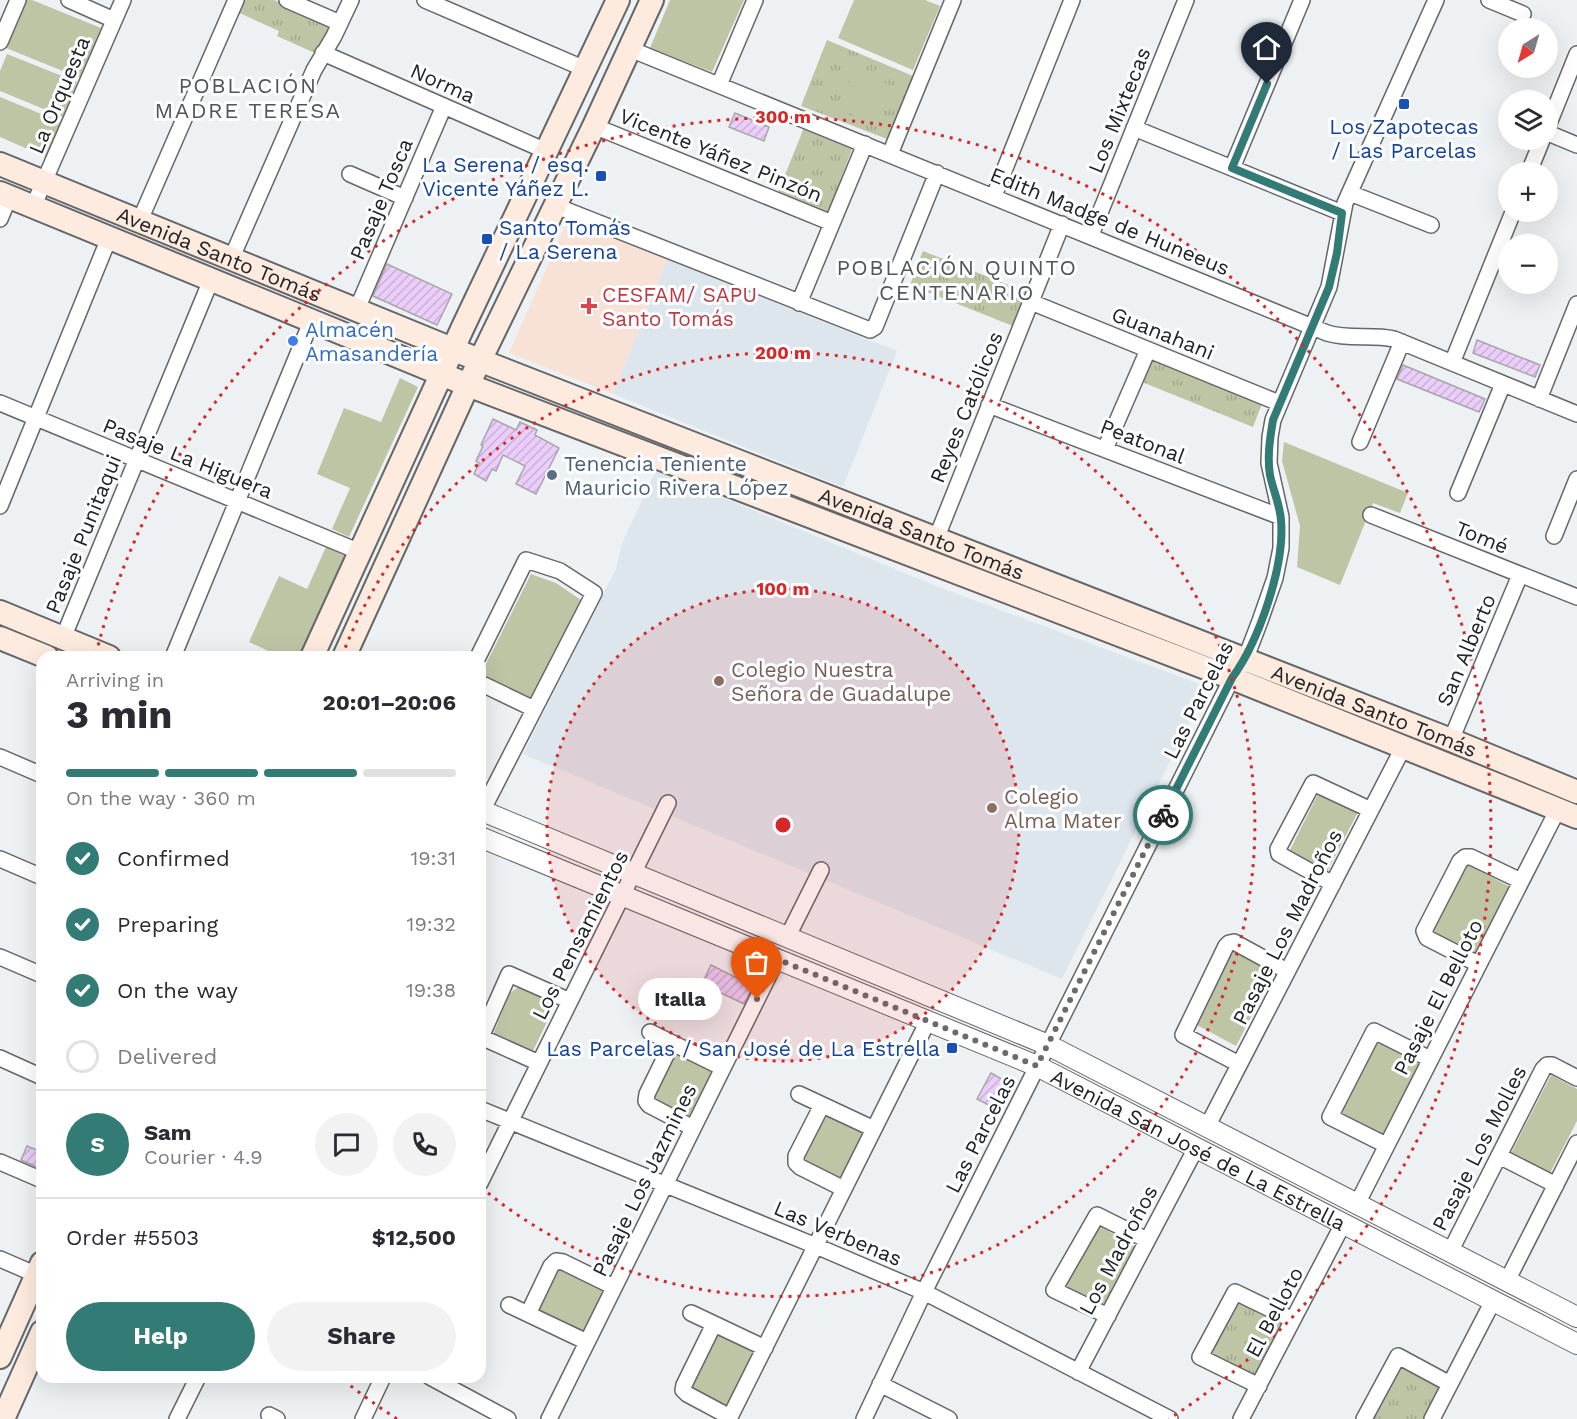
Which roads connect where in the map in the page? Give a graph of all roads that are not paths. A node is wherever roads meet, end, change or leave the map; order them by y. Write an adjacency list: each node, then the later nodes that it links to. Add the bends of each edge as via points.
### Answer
1 (18, 0): 20 (street)
2 (69, 0): 18 (street)
3 (123, 0): 18 (street, La Orquesta)
4 (236, 0): 48 (street)
5 (287, 0): 19 (street)
6 (351, 0): 19 (street)
7 (425, 0): 24 (street)
8 (618, 0): 24 (main road)
9 (652, 0): 21 (main road)
10 (755, 0): 25 (street)
11 (953, 0): 34 (street)
12 (1072, 0): 42 (street)
13 (1186, 0): 29 (street, Los Mixtecas)
14 (1302, 0): 36 (street)
15 (1436, 0): 40 (street, Las Parcelas)
16 (1489, 0): 17 (street)
17 (1523, 14)
18 (114, 20): 39 (street, La Orquesta)
19 (340, 24): 22 (street)
20 (0, 42)
21 (630, 49): 25 (street, Edith Madge de Huneeus); 28 (main road)
22 (323, 53): 27 (street, Norma); 55 (street)
23 (1577, 54): 26 (street)
24 (585, 69): 33 (main road)
25 (719, 85): 31 (street, Edith Madge de Huneeus)
26 (1558, 101)
27 (444, 106): 33 (street, Norma); 43 (street, Pasaje Tosca)
28 (594, 126): 44 (main road); 50 (street, Vicente Yáñez Pinzón)
29 (1134, 128): 36 (street); 53 (street, Los Mixtecas)
30 (1558, 137): 32 (street)
31 (865, 144): 34 (street, Edith Madge de Huneeus); 50 (street)
32 (1577, 145)
33 (546, 151): 65 (main road)
34 (890, 154): 37 (street, Edith Madge de Huneeus)
35 (0, 164): 39 (main road, Avenida Santo Tomás)
36 (1232, 168): 46 (street)
37 (937, 173): 42 (street, Edith Madge de Huneeus); 58 (street, via 872,330)
38 (350, 174): 43 (street)
39 (44, 181): 45 (street, La Orquesta); 48 (main road, Avenida Santo Tomás)
40 (1350, 193): 46 (street, Las Parcelas); 52 (street)
41 (5, 195): 45 (main road, Avenida Santo Tomás); 47 (street)
42 (994, 196): 51 (street, Edith Madge de Huneeus)
43 (405, 198): 60 (street, Pasaje Tosca)
44 (556, 206): 58 (street); 67 (main road)
45 (33, 207): 54 (main road, Avenida Santo Tomás)
46 (1342, 213): 62 (street, Las Parcelas, via 1333,273)
47 (0, 219)
48 (140, 220): 55 (main road, Avenida Santo Tomás)
49 (1509, 222): 66 (street)
50 (832, 223): 58 (street)
51 (1062, 224): 53 (street, Edith Madge de Huneeus); 57 (street, Reyes Católicos)
52 (1431, 225)
53 (1091, 235): 62 (street, Edith Madge de Huneeus)
54 (109, 238): 56 (main road, Avenida Santo Tomás); 74 (street)
55 (232, 257): 60 (main road, Avenida Santo Tomás)
56 (210, 280): 61 (main road, Avenida Santo Tomás); 77 (street, Pasaje Punitaqui)
57 (1031, 302): 64 (street, Guanahani); 72 (street, Reyes Católicos)
58 (800, 303)
59 (1577, 304): 69 (street)
60 (357, 309): 65 (main road, Avenida Santo Tomás)
61 (311, 322): 65 (main road, Avenida Santo Tomás); 80 (street)
62 (1313, 327): 63 (street, Edith Madge de Huneeus, via 1340,337 1378,336); 71 (street, Las Parcelas)
63 (1401, 342): 66 (street, Edith Madge de Huneeus); 75 (street)
64 (1148, 350): 71 (street, Guanahani); 76 (street)
65 (448, 360): 67 (main road, Avenida Santo Tomás); 86 (main road)
66 (1452, 363): 68 (street, Edith Madge de Huneeus)
67 (474, 371): 85 (main road, Avenida Santo Tomás); 95 (main road); 98 (main road, Avenida Santo Tomás)
68 (1503, 384): 69 (street, Edith Madge de Huneeus); 79 (street)
69 (1539, 399): 73 (street, Edith Madge de Huneeus)
70 (0, 403): 74 (street, Pasaje La Higuera)
71 (1279, 403): 83 (street, Las Parcelas, via 1269,450 1270,475)
72 (989, 405): 76 (street, Peatonal); 85 (street, Reyes Católicos)
73 (1577, 414)
74 (36, 418): 77 (street, Pasaje La Higuera); 81 (street)
75 (1360, 442)
76 (1105, 449): 83 (street, Peatonal)
77 (136, 459): 80 (street, Pasaje La Higuera); 91 (street, Pasaje Punitaqui)
78 (1577, 479): 84 (street)
79 (1458, 493)
80 (237, 501): 86 (street, Pasaje La Higuera); 93 (street)
81 (0, 506)
82 (1371, 515): 87 (street, Tomé)
83 (1281, 518): 98 (street, Las Parcelas, via 1275,578)
84 (1554, 536)
85 (936, 538): 98 (main road, Avenida Santo Tomás)
86 (360, 552): 94 (main road)
87 (1520, 575): 88 (street, Tomé); 101 (street, San Alberto)
88 (1577, 597)
89 (0, 612): 91 (main road)
90 (0, 638): 97 (main road)
91 (63, 638): 92 (main road)
92 (94, 651)
93 (175, 651)
94 (315, 651)
95 (347, 651)
96 (481, 651): 100 (street, via 526,560 561,571 594,593)
97 (36, 653)
98 (1238, 669): 101 (main road, Avenida Santo Tomás); 102 (main road, Avenida Santo Tomás); 131 (street, Las Parcelas)
99 (486, 686): 100 (street)
100 (534, 709): 106 (street)
101 (1451, 741): 105 (main road, Avenida Santo Tomás)
102 (1404, 746): 108 (street, Pasaje Los Madroños); 110 (main road, Avenida Santo Tomás)
103 (0, 758): 104 (street)
104 (36, 773)
105 (1577, 792)
106 (486, 801)
107 (668, 803): 115 (street, Los Pensamientos)
108 (1371, 810): 117 (street, Pasaje Los Madroños); 117 (street, via 1313,783 1278,849 1279,854)
109 (486, 813): 115 (street, Avenida San José de La Estrella)
110 (1567, 813): 116 (street, Pasaje El Belloto)
111 (486, 839): 118 (street, Avenida San José de La Estrella)
112 (0, 859): 114 (street)
113 (821, 870): 119 (street)
114 (36, 874)
115 (633, 875): 118 (street, Los Pensamientos); 119 (street, Avenida San José de La Estrella)
116 (1521, 881): 122 (street, Pasaje El Belloto); 122 (street, via 1471,857 1460,861 1424,931 1427,938)
117 (1333, 884): 123 (street, Pasaje Los Madroños)
118 (623, 896): 121 (street, Avenida San José de La Estrella); 125 (street, Los Pensamientos)
119 (787, 939): 131 (street, Avenida San José de La Estrella)
120 (0, 957): 124 (street)
121 (777, 959): 126 (street, Avenida San José de La Estrella); 137 (street, Pasaje Los Jazmines)
122 (1478, 964): 133 (street, Pasaje El Belloto)
123 (1287, 971): 135 (street, Pasaje Los Madroños); 135 (street, via 1234,942 1226,946 1183,1035)
124 (36, 972)
125 (570, 1001): 127 (street, via 509,974); 134 (street, Los Pensamientos)
126 (928, 1021): 136 (street, Avenida San José de La Estrella); 146 (street)
127 (486, 1026)
128 (650, 1032): 130 (street)
129 (486, 1039): 134 (street)
130 (672, 1043): 137 (street); 145 (street, via 646,1101)
131 (1048, 1045): 136 (street, Las Parcelas); 144 (street, Avenida San José de La Estrella)
132 (0, 1058): 138 (street)
133 (1430, 1059): 148 (street, Pasaje El Belloto); 148 (street, via 1374,1031 1330,1117)
134 (539, 1063): 143 (street, Los Pensamientos)
135 (1239, 1064): 144 (street, Pasaje Los Madroños)
136 (1037, 1066): 149 (street, Avenida San José de La Estrella); 167 (street, Las Parcelas)
137 (723, 1068): 145 (street, Pasaje Los Jazmines)
138 (36, 1074)
139 (1577, 1078): 150 (street, Pasaje Los Molles, via 1547,1065)
140 (800, 1094): 141 (street)
141 (822, 1105): 146 (street); 156 (street, via 796,1163)
142 (486, 1111): 143 (street, Las Verbenas)
143 (511, 1121): 152 (street, Los Pensamientos); 154 (street, Las Verbenas)
144 (1207, 1127): 157 (street, Avenida San José de La Estrella)
145 (693, 1128): 154 (street, Pasaje Los Jazmines)
146 (874, 1129): 156 (street)
147 (1577, 1143): 155 (street)
148 (1386, 1145): 157 (street, Pasaje El Belloto)
149 (1196, 1148): 158 (street, Avenida San José de La Estrella); 159 (street, Los Madroños)
150 (1499, 1156): 155 (street); 161 (street, Pasaje Los Molles)
151 (0, 1162): 153 (street)
152 (486, 1170)
153 (36, 1177)
154 (665, 1184): 160 (street, Las Verbenas); 166 (street, Pasaje Los Jazmines)
155 (1556, 1185): 165 (street)
156 (844, 1189): 160 (street)
157 (1357, 1204): 161 (street, Avenida San José de La Estrella)
158 (1343, 1224): 168 (street, Avenida San José de La Estrella); 174 (street, El Belloto)
159 (1147, 1240): 172 (street, Los Madroños); 172 (street, via 1097,1215 1054,1290)
160 (816, 1246): 167 (street, Las Verbenas); 179 (street)
161 (1450, 1252): 165 (street, Avenida San José de La Estrella)
162 (0, 1259): 163 (street)
163 (36, 1268)
164 (36, 1276): 180 (main road)
165 (1507, 1281): 173 (street, Avenida San José de La Estrella)
166 (614, 1287): 171 (street, via 556,1261); 176 (street, Pasaje Los Jazmines)
167 (924, 1292): 181 (street, Las Verbenas); 185 (street, Las Parcelas)
168 (1493, 1301): 177 (street, Avenida San José de La Estrella); 186 (street)
169 (509, 1305): 171 (street)
170 (691, 1313): 175 (street)
171 (528, 1314): 176 (street)
172 (1108, 1316): 181 (street, Los Madroños)
173 (1577, 1317)
174 (1293, 1320): 187 (street, El Belloto); 187 (street, via 1235,1292 1200,1357)
175 (714, 1324): 179 (street); 188 (street, via 683,1390)
176 (587, 1342): 193 (street, Pasaje Los Jazmines)
177 (1577, 1344)
178 (36, 1345): 189 (main road)
179 (765, 1348): 188 (street)
180 (0, 1357)
181 (1078, 1372): 196 (street, Las Verbenas)
182 (195, 1383): 190 (street)
183 (380, 1383): 191 (street)
184 (441, 1383): 192 (street)
185 (880, 1384): 194 (street, Las Parcelas); 195 (street)
186 (1450, 1384): 198 (street, via 1398,1356); 199 (street)
187 (1258, 1386): 197 (street, El Belloto)
188 (730, 1418)
189 (3, 1419)
190 (177, 1419)
191 (363, 1419)
192 (508, 1419)
193 (549, 1419)
194 (864, 1419)
195 (949, 1419)
196 (1170, 1419)
197 (1241, 1419)
198 (1364, 1419)
199 (1432, 1419)

